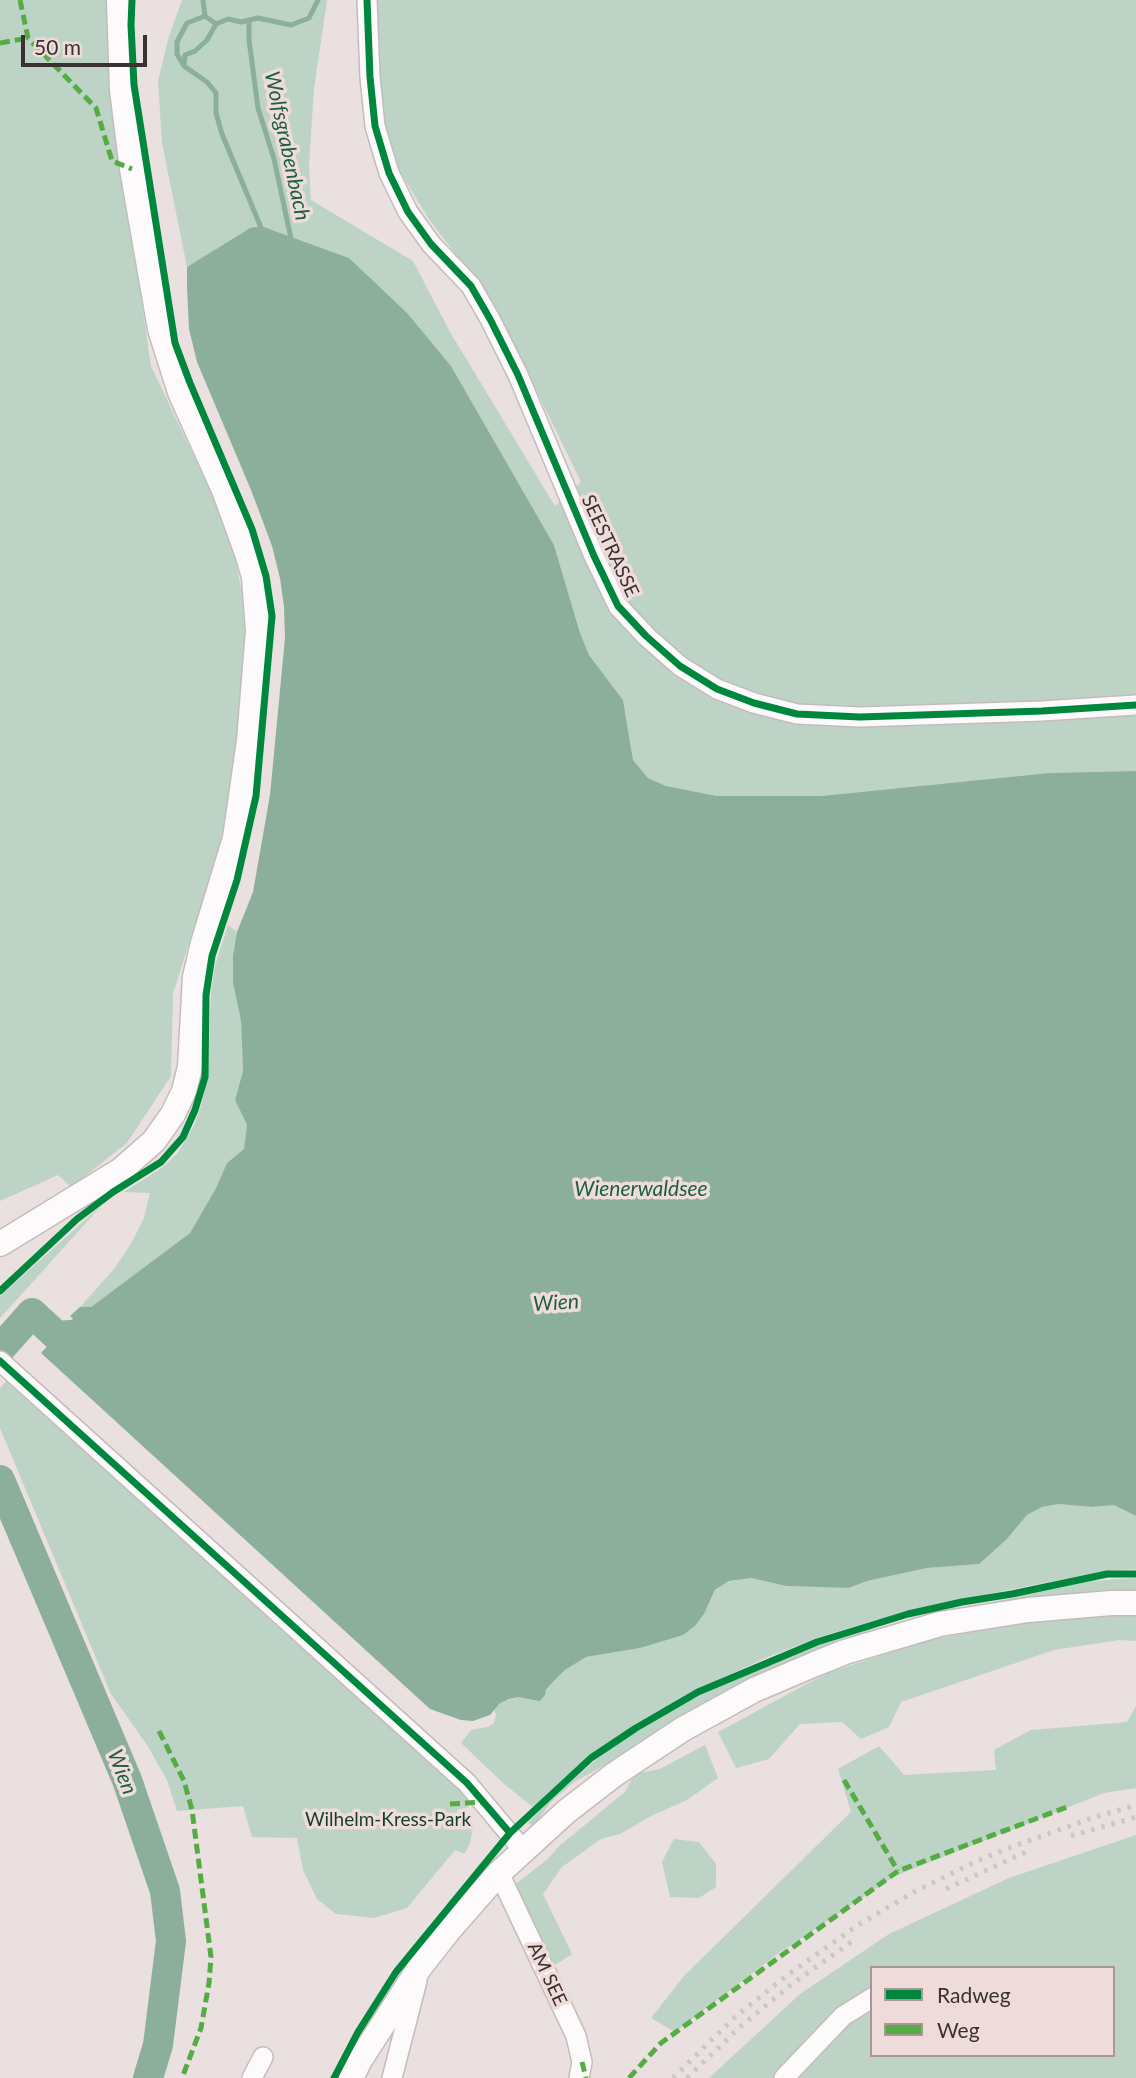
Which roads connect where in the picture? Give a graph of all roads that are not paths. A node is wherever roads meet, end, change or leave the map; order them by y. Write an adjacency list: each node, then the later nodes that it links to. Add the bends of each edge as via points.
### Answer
1 (119, 0): 4 (main road, via 122,89 160,329 180,392 248,555 257,603 256,659 240,808 195,977 190,1067 184,1091 154,1141 121,1170)
2 (367, 0): 3 (street, SEESTRASSE, via 375,126 389,173 408,212 471,286 490,319 618,606 646,636 680,666 717,689 797,714 860,717)
3 (1136, 705)
4 (0, 1244)
5 (7, 1368): 7 (street, via 467,1783)
6 (1136, 1603): 7 (main road, via 1028,1610 940,1624 815,1664 754,1690 683,1729 615,1774)
7 (523, 1850): 8 (main road)
8 (499, 1873): 9 (main road); 15 (street, AM SEE, via 576,2036 582,2062)
9 (420, 1967): 13 (main road); 14 (street)
10 (870, 1999): 16 (street, via 843,2016)
11 (263, 2057): 12 (street)
12 (252, 2078)
13 (351, 2078)
14 (392, 2078)
15 (579, 2078)
16 (784, 2078)

